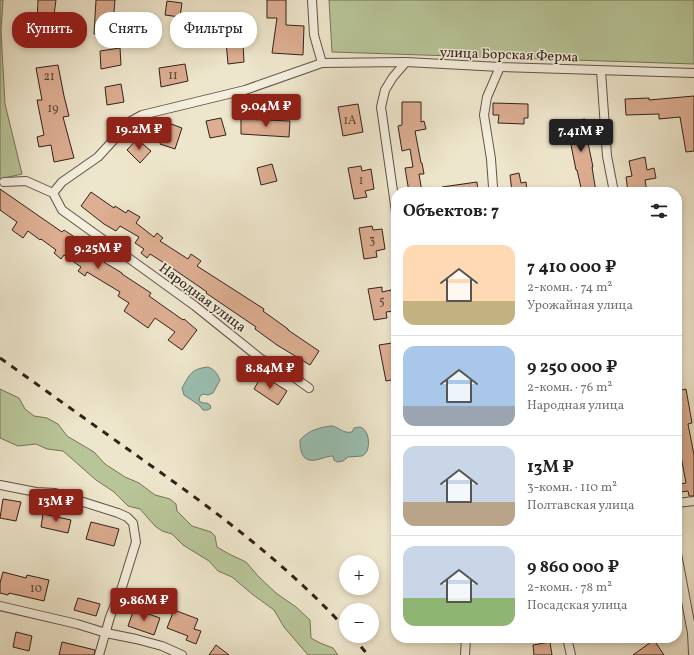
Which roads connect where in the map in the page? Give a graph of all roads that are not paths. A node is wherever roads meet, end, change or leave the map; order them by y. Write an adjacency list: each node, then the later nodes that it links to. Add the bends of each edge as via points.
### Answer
1 (312, 0): 3 (street, via 314,35)
2 (406, 62): 3 (street, улица Борская Ферма); 4 (street, улица Борская Ферма); 8 (street, via 384,90 381,107)
3 (322, 63): 11 (street, улица Борская Ферма, via 245,90 142,115 131,121 98,157 62,182)
4 (500, 67): 5 (street, улица Борская Ферма); 9 (street, via 487,97 484,115)
5 (601, 71): 6 (street, улица Борская Ферма); 10 (street)
6 (694, 73)
7 (4, 182): 11 (street, via 26,181)
8 (392, 187)
9 (493, 187)
10 (613, 187)
11 (53, 193): 12 (street, Народная улица, via 62,210 195,306 261,359)
12 (309, 388)
13 (0, 485): 18 (street, via 54,493 118,513 133,523 136,542)
14 (694, 501): 15 (street)
15 (682, 502)
16 (682, 580): 21 (street, via 692,633)
17 (0, 606): 18 (street)
18 (106, 633): 22 (street); 23 (street, via 162,646)
19 (466, 643): 24 (street)
20 (568, 643): 25 (street)
21 (692, 654)
22 (99, 655)
23 (182, 655)
24 (466, 655)
25 (570, 655)

